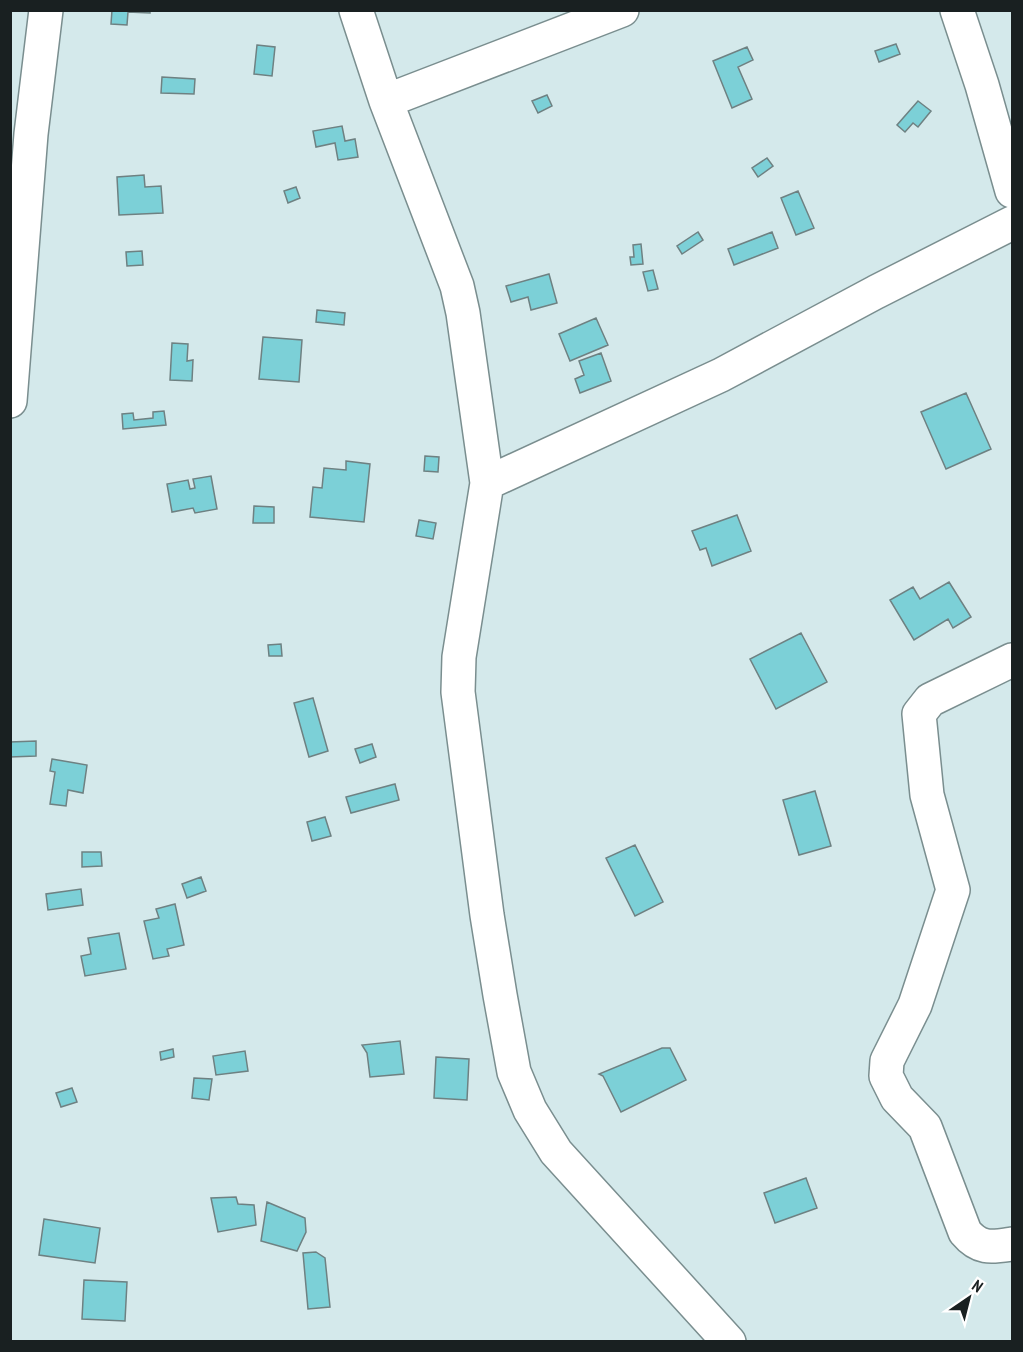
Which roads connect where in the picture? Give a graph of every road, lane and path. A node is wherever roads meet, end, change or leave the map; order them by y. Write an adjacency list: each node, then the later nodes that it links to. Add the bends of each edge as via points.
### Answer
1 (46, 10): 8 (street, via 31,135)
2 (356, 10): 5 (street)
3 (621, 10): 5 (street)
4 (957, 10): 6 (street)
5 (386, 100): 9 (street, via 457,286)
6 (1012, 191)
7 (1012, 223): 9 (street, via 721,375)
8 (10, 401)
9 (487, 483): 12 (street, via 459,657 458,692 487,915 514,1072 530,1110 556,1152)
10 (1012, 660): 11 (street, via 930,700 919,714 927,795 953,890 915,1005 887,1061 886,1076 897,1098 925,1127 965,1232 985,1248)
11 (1012, 1244)
12 (729, 1341)

